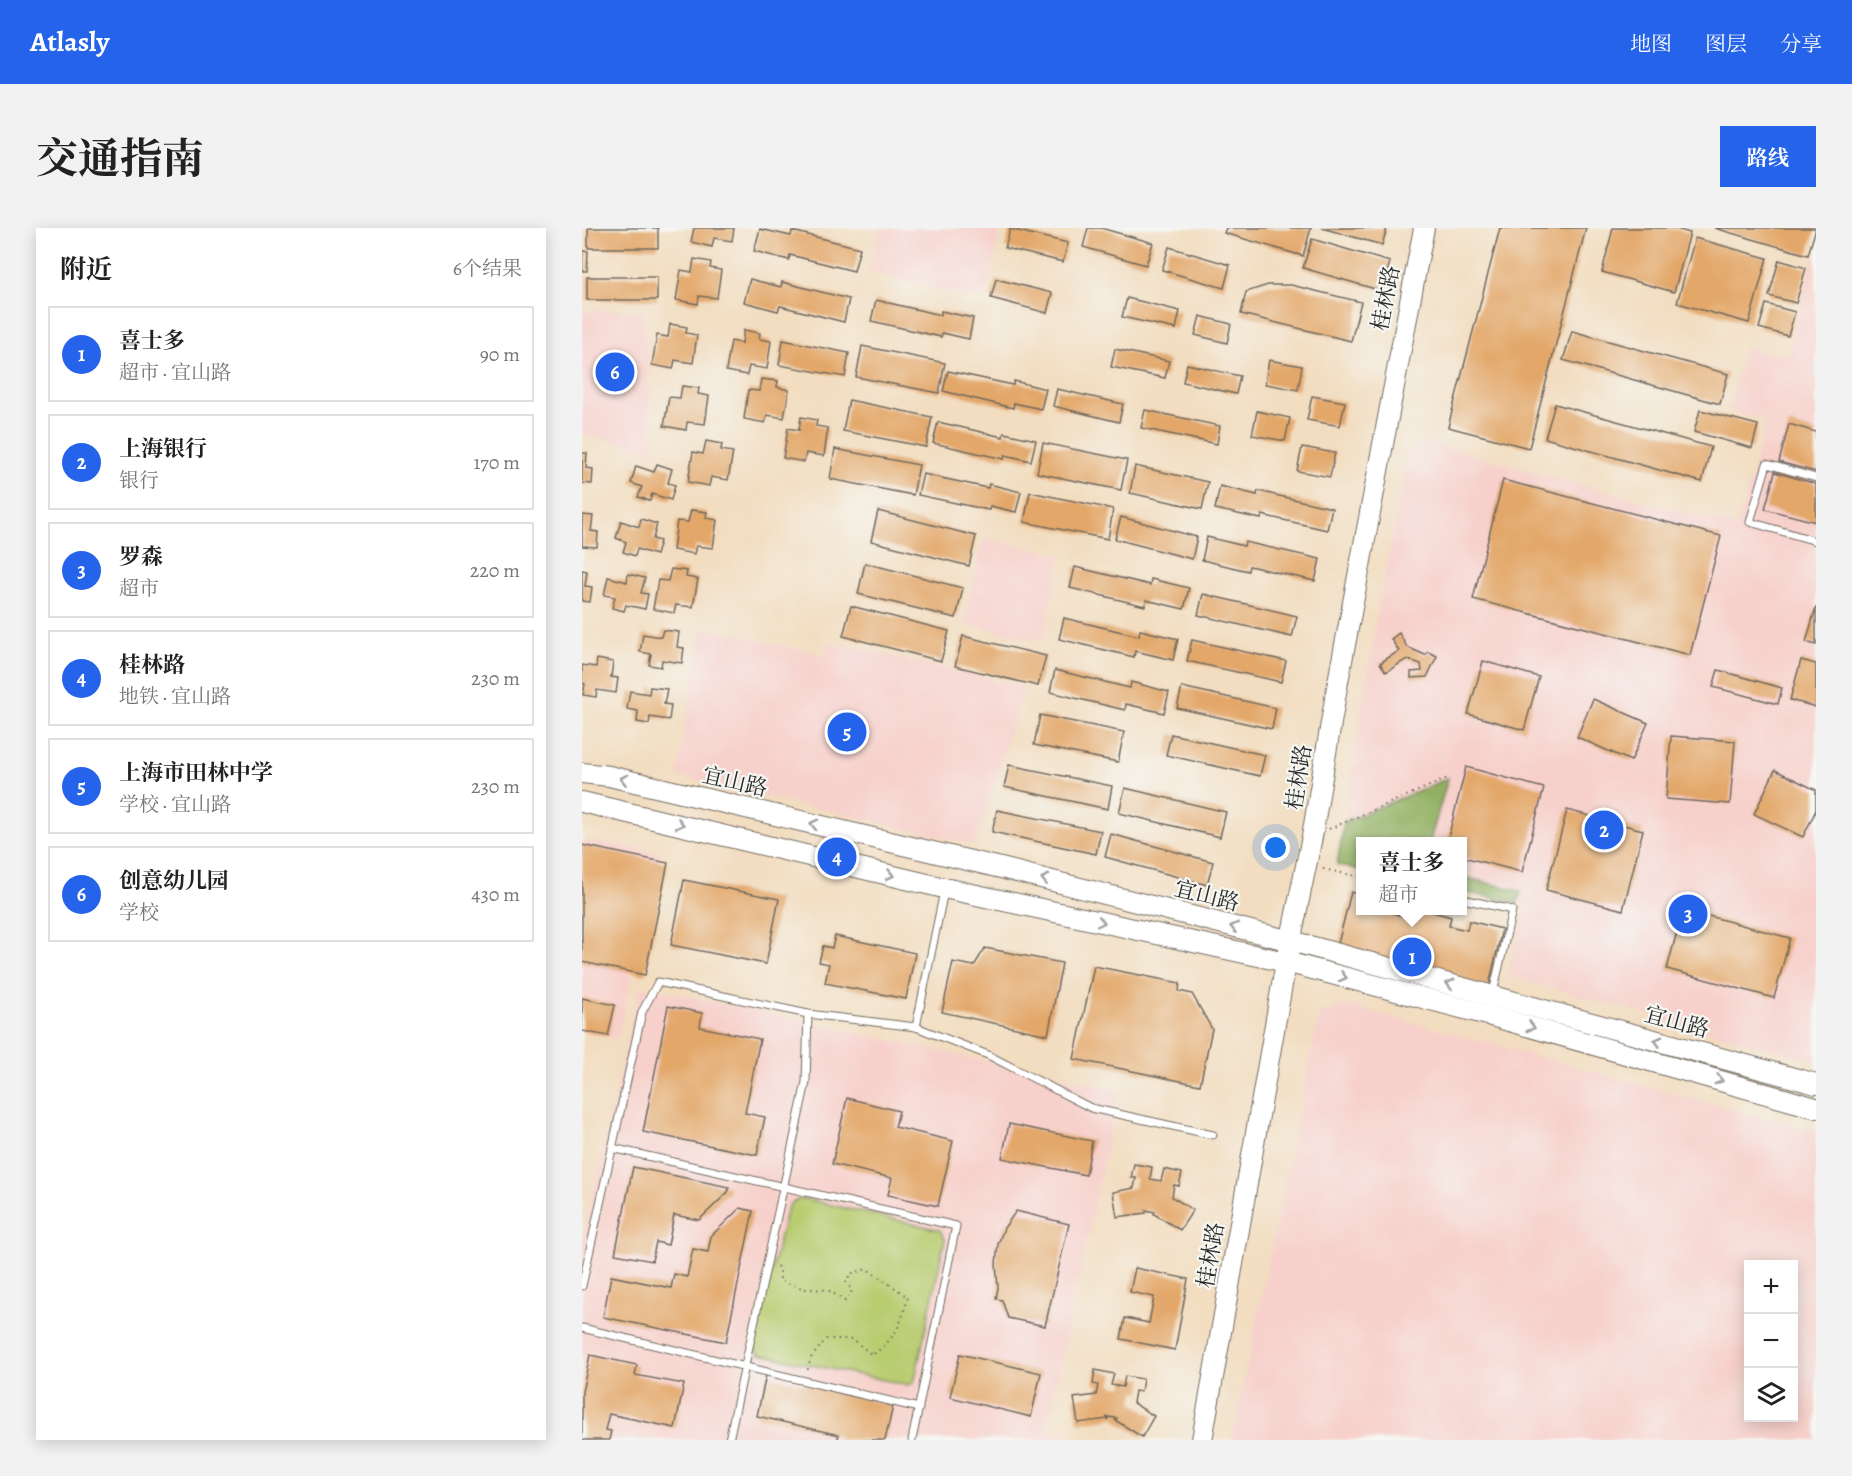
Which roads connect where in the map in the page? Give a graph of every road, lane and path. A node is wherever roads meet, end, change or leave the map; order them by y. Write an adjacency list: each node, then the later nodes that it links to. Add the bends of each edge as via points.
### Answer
1 (1424, 228): 7 (main road, 桂林路)
2 (1816, 478): 3 (lane, via 1767,464 1750,522)
3 (1816, 541)
4 (582, 773): 12 (main road, 宜山路, one-way to 4, via 1002,868 609,776)
5 (1448, 778): 7 (path)
6 (582, 802): 10 (main road, 宜山路, one-way to 10)
7 (1312, 837): 8 (main road, 桂林路)
8 (1307, 866): 9 (path); 12 (main road, 桂林路)
9 (1356, 876)
10 (944, 888): 13 (main road, 宜山路, one-way to 13); 17 (lane)
11 (1467, 900): 14 (lane, via 1512,910)
12 (1291, 941): 13 (main road, 桂林路); 14 (main road, 宜山路, one-way to 12)
13 (1286, 962): 16 (main road, 宜山路, one-way to 16); 31 (main road, 桂林路)
14 (1492, 995): 16 (lane); 18 (main road, 宜山路, one-way to 14)
15 (808, 1014): 17 (lane); 21 (lane, via 658,982 642,1012); 22 (lane, via 806,1082)
16 (1488, 1015): 19 (main road, 宜山路, one-way to 19)
17 (916, 1028): 20 (lane, via 988,1055 1090,1108)
18 (1816, 1084)
19 (1816, 1108)
20 (1213, 1135)
21 (612, 1148): 22 (lane); 24 (lane)
22 (785, 1187): 23 (lane); 28 (lane, via 956,1226)
23 (770, 1254): 26 (lane); 27 (path, via 780,1272 780,1281 805,1289 828,1290 845,1301 852,1290 846,1281 850,1274 867,1269 908,1298 888,1345 872,1355 852,1339 826,1339 811,1358)
24 (582, 1286)
25 (582, 1328): 26 (lane)
26 (745, 1366): 27 (lane); 29 (lane)
27 (805, 1380): 28 (lane)
28 (919, 1408): 30 (lane)
29 (729, 1440)
30 (912, 1440)
31 (1202, 1440)

